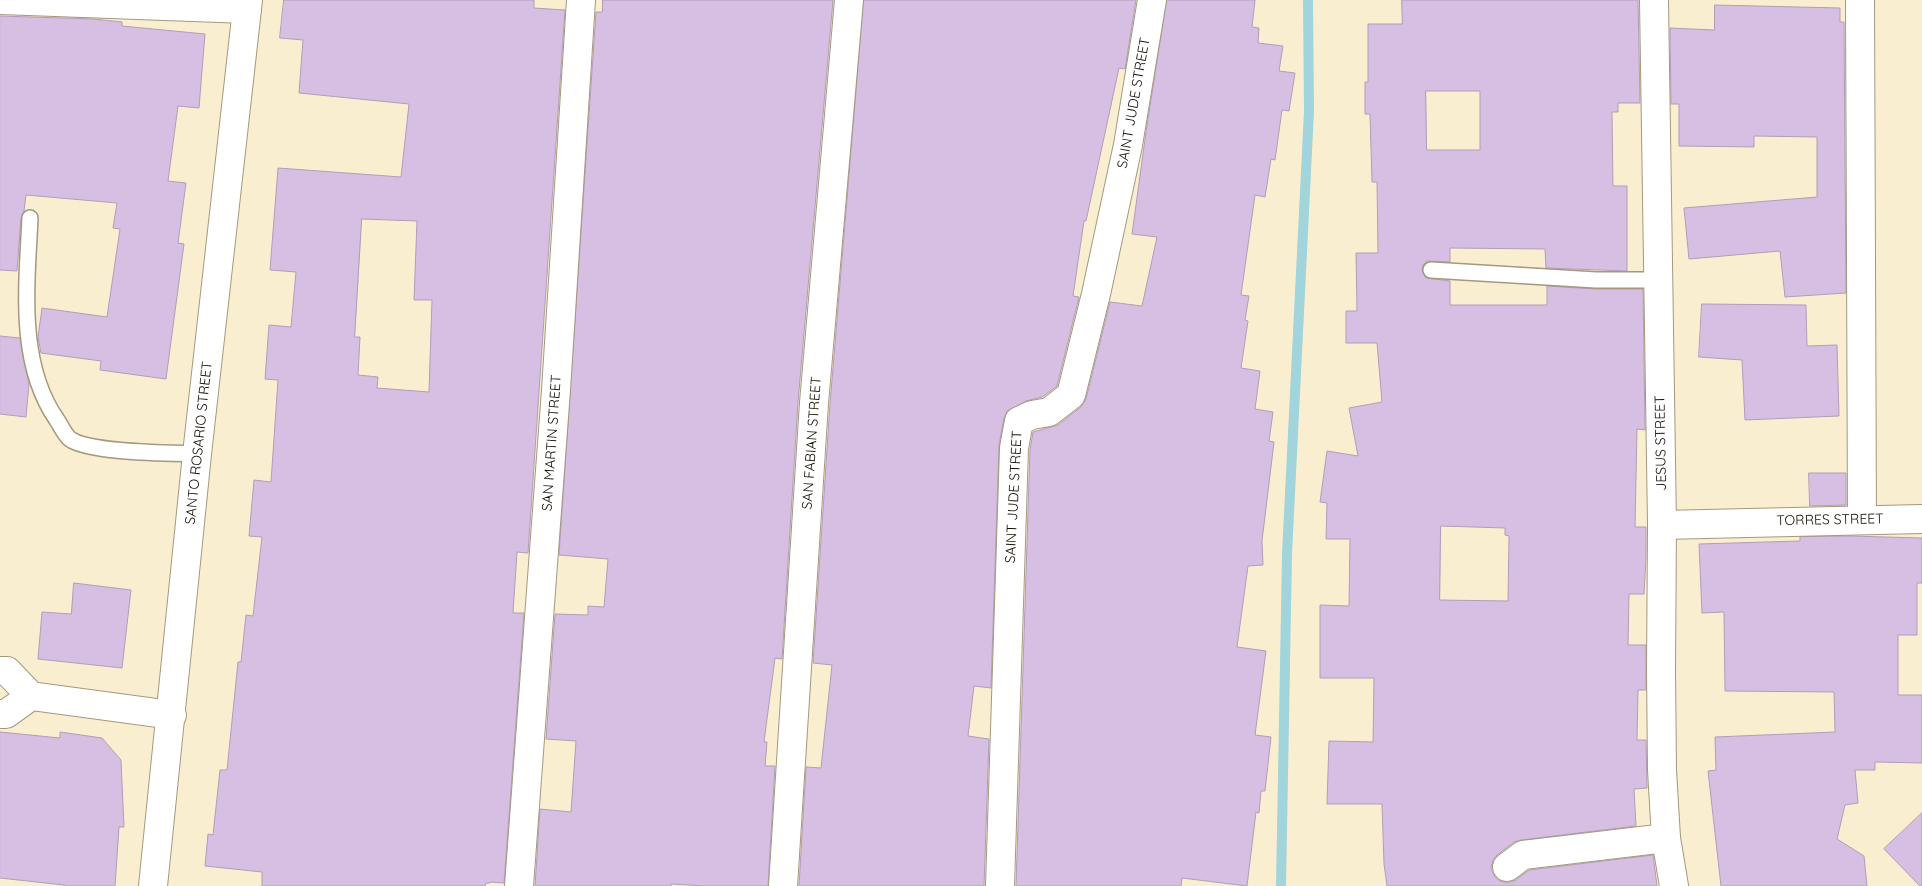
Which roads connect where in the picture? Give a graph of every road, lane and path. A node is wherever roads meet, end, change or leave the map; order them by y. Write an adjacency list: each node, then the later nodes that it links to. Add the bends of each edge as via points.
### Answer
1 (0, 0): 7 (street)
2 (581, 0): 22 (street, SAN MARTIN STREET)
3 (849, 0): 23 (street, SAN FABIAN STREET, via 814,403)
4 (1152, 0): 24 (street, SAINT JUDE STREET, via 1128,145 1070,396 1049,412 1018,421 1014,448)
5 (1654, 0): 10 (street, JESUS STREET)
6 (1860, 0): 12 (street)
7 (247, 5): 11 (street, SANTO ROSARIO STREET)
8 (30, 218): 11 (lane, via 26,311 36,376 45,404 70,439 96,448)
9 (1431, 270): 10 (lane, via 1596,280)
10 (1659, 280): 14 (street, JESUS STREET)
11 (197, 454): 18 (street, SANTO ROSARIO STREET)
12 (1862, 519): 13 (street, TORRES STREET); 14 (street, TORRES STREET)
13 (1922, 519)
14 (1662, 526): 19 (street, JESUS STREET, via 1662,770)
15 (0, 671): 16 (street, via 7,671)
16 (31, 696): 17 (street, via 6,714); 18 (street)
17 (0, 714)
18 (172, 714): 21 (street, SANTO ROSARIO STREET)
19 (1666, 838): 20 (street, via 1523,855); 25 (street, JESUS STREET)
20 (1507, 867)
21 (153, 886)
22 (519, 886)
23 (783, 886)
24 (1000, 886)
25 (1674, 886)

